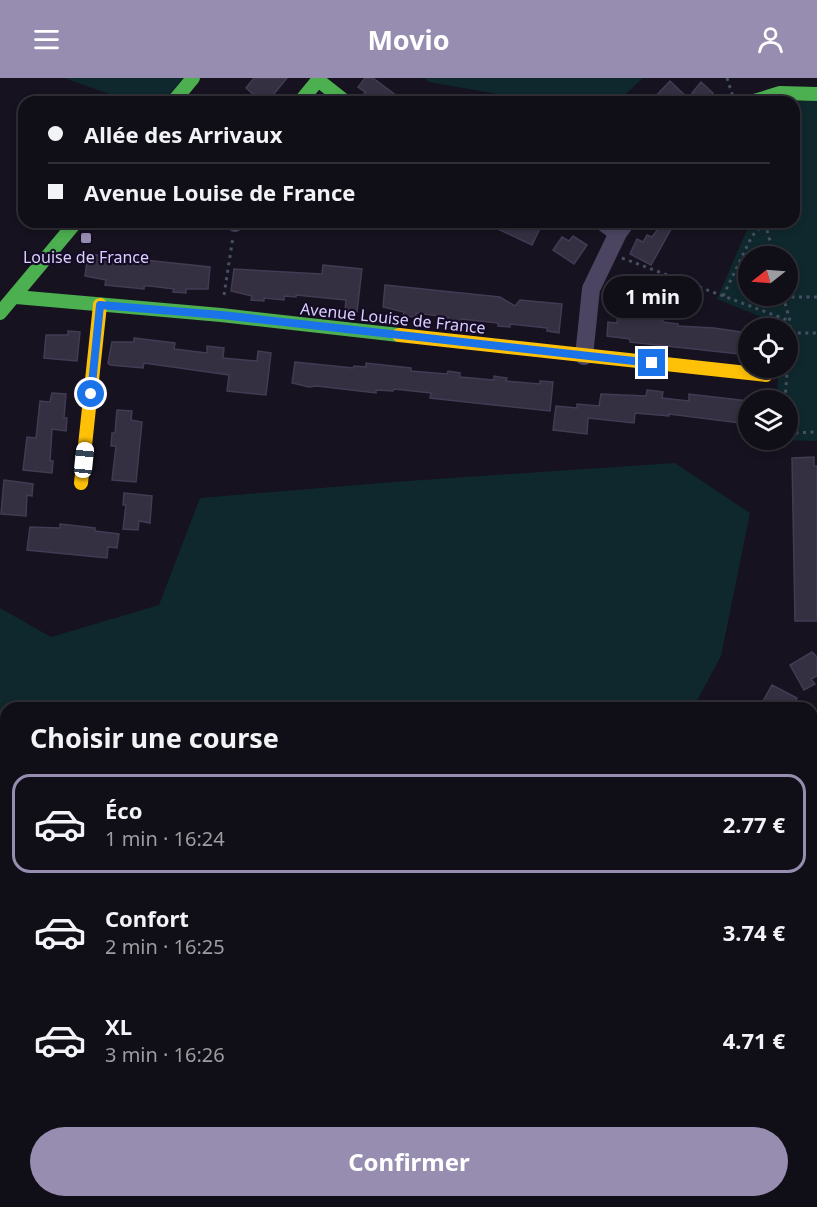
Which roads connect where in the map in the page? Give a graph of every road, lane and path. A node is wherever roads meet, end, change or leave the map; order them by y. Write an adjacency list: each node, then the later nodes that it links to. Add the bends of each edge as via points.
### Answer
1 (193, 78): 5 (street)
2 (727, 78): 8 (path)
3 (779, 85): 4 (street); 9 (street)
4 (817, 94)
5 (178, 96)
6 (305, 96): 7 (street, via 318,80)
7 (338, 96)
8 (733, 96)
9 (761, 96)
10 (71, 228): 19 (street)
11 (234, 228): 23 (path)
12 (622, 228): 16 (street)
13 (759, 228): 17 (path)
14 (767, 228): 15 (path)
15 (771, 246)
16 (609, 253): 17 (path); 27 (street, via 591,289)
17 (723, 296): 24 (path)
18 (798, 296): 20 (path)
19 (16, 297): 21 (street, Avenue Louise de France); 22 (street)
20 (817, 297)
21 (100, 305): 23 (street, Avenue Louise de France); 31 (street)
22 (0, 313)
23 (221, 315): 27 (street, Avenue Louise de France)
24 (782, 318)
25 (798, 333): 26 (path)
26 (817, 333)
27 (584, 356): 28 (street, Avenue Louise de France)
28 (738, 372)
29 (817, 432): 30 (path)
30 (798, 433)
31 (81, 483)

